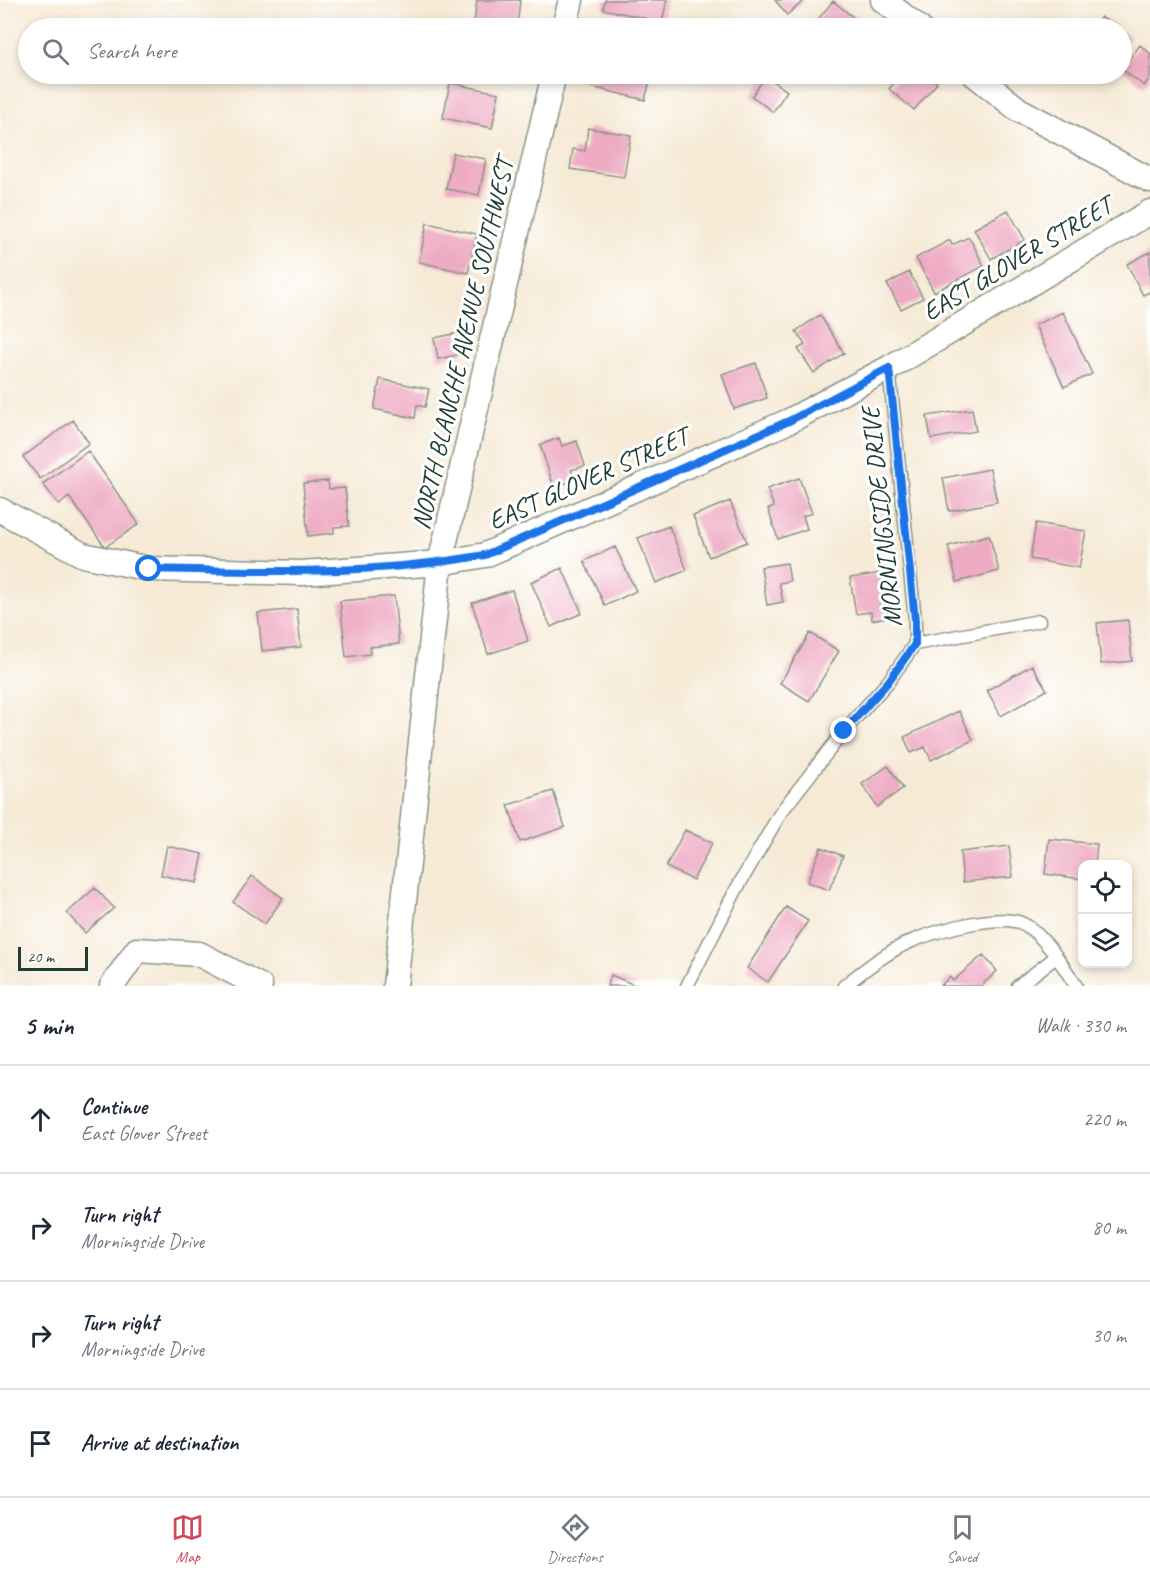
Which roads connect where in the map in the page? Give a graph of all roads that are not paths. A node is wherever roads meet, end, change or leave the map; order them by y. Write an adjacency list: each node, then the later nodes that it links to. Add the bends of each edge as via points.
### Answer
1 (571, 0): 3 (street)
2 (883, 0): 4 (street)
3 (566, 18)
4 (906, 18)
5 (552, 84): 11 (street, NORTH BLANCHE AVENUE SOUTHWEST)
6 (986, 84): 7 (street, via 1019,110)
7 (1150, 180)
8 (1150, 212): 9 (street, EAST GLOVER STREET)
9 (889, 368): 11 (street, EAST GLOVER STREET, via 789,421 485,555); 13 (lane, MORNINGSIDE DRIVE)
10 (0, 510): 11 (street, EAST GLOVER STREET, via 83,555 149,569 302,573)
11 (440, 563): 17 (street, NORTH BLANCHE AVENUE SOUTHWEST)
12 (1039, 621): 13 (lane)
13 (915, 644): 18 (lane, MORNINGSIDE DRIVE, via 781,812)
14 (1056, 957): 19 (lane, via 1027,925 1000,919 912,941); 20 (lane); 21 (lane)
15 (112, 986): 16 (street, via 137,950 199,954)
16 (260, 986)
17 (395, 986)
18 (687, 986)
19 (844, 986)
20 (1018, 986)
21 (1076, 986)

